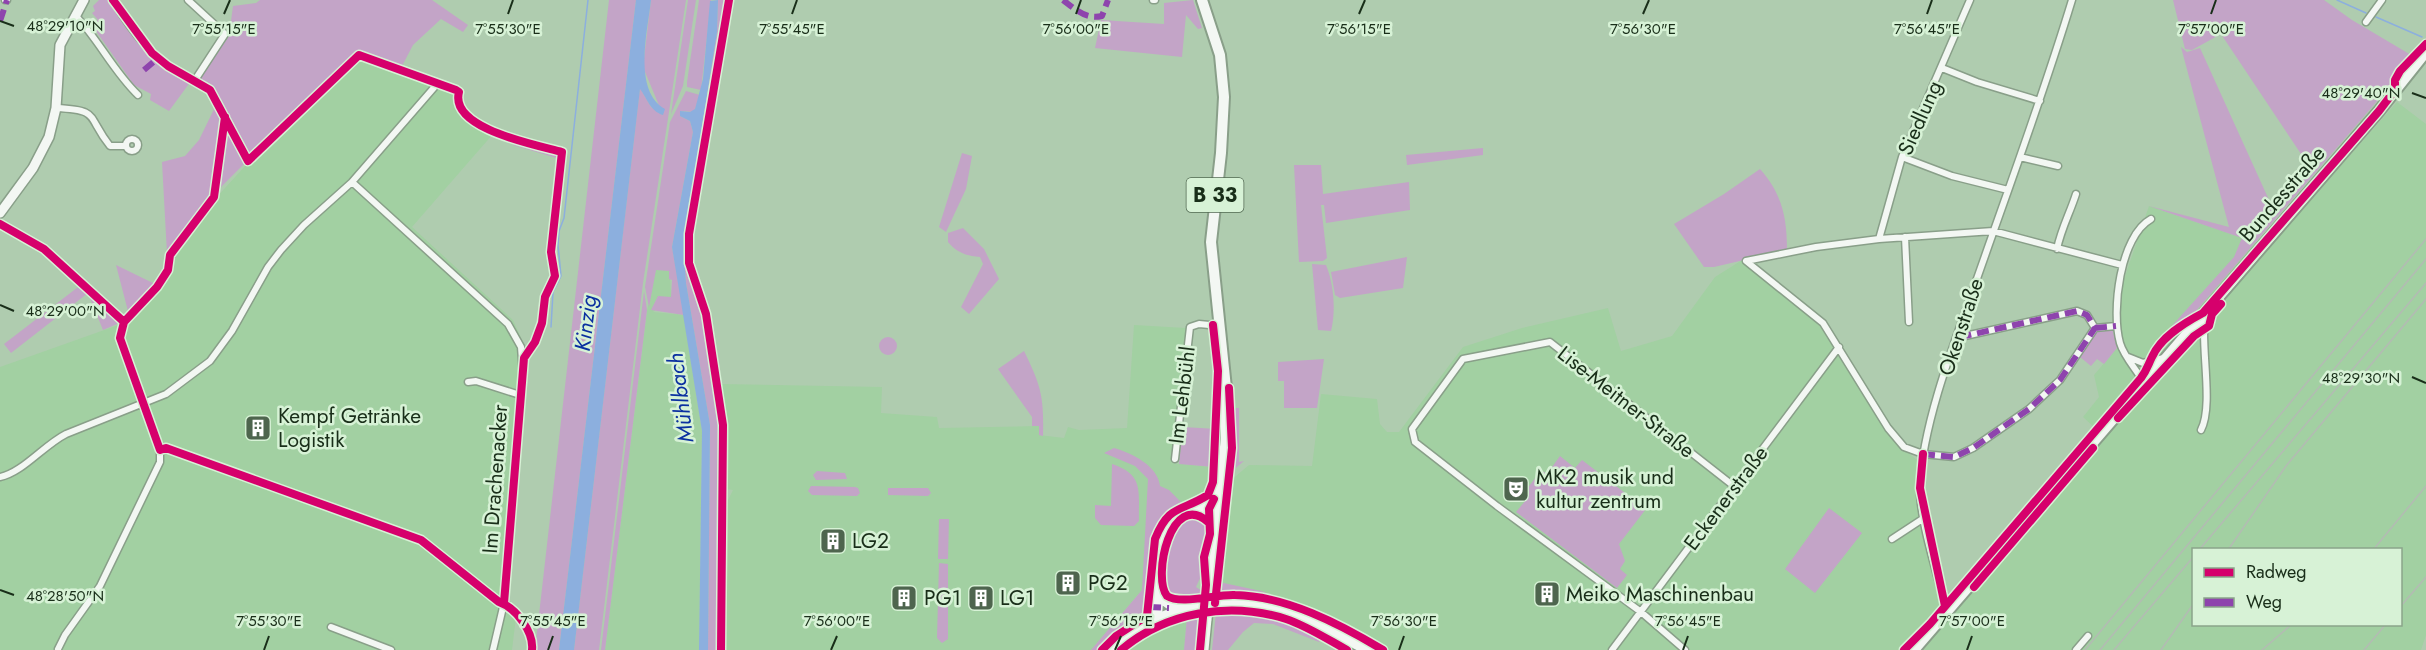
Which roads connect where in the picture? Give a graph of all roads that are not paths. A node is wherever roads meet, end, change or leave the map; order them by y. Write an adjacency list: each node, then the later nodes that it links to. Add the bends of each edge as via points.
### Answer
1 (84, 0): 8 (street)
2 (113, 0): 3 (street, via 152,53 195,80 225,34)
3 (188, 0)
4 (1202, 0): 34 (main road, B 33, via 1220,55 1223,81 1221,153 1211,242)
5 (1970, 0): 12 (street, Siedlung)
6 (2070, 0): 16 (street, Okenstraße)
7 (2382, 0): 9 (street)
8 (75, 15): 15 (street); 17 (street, via 60,45)
9 (2366, 22)
10 (2426, 52): 13 (main road, Bundesstraße)
11 (2426, 61): 13 (street)
12 (1942, 68): 16 (street); 19 (street, Siedlung)
13 (2413, 68): 32 (main road, Bundesstraße)
14 (438, 83): 22 (street)
15 (138, 95)
16 (2040, 101): 20 (street, Okenstraße)
17 (56, 108): 18 (street, via 87,111 110,146); 25 (street, via 44,149)
18 (126, 146)
19 (1902, 157): 23 (street, via 1952,176); 29 (street, Siedlung)
20 (2020, 157): 21 (street); 23 (street, Okenstraße)
21 (2058, 166)
22 (352, 182): 46 (street, Im Drachenacker, via 514,332 524,358); 47 (street, via 304,225 268,267 210,362 181,385)
23 (2008, 190): 27 (street, Okenstraße)
24 (2076, 194): 30 (street)
25 (0, 213)
26 (2151, 219): 31 (street, via 2141,224)
27 (1993, 231): 28 (street); 30 (street); 39 (street, Okenstraße)
28 (1905, 237): 29 (street); 33 (street)
29 (1879, 239): 41 (street, via 1746,261 1823,323)
30 (2057, 249): 31 (street)
31 (2122, 265): 35 (street)
32 (2206, 309): 37 (main road, Bundesstraße); 40 (street)
33 (1909, 321)
34 (1220, 326): 50 (street, Im Lehbühl, via 1190,327); 52 (main road, B 33, via 1226,413)
35 (2116, 326): 36 (street); 42 (street)
36 (2095, 328): 39 (street, via 2087,315 2077,311); 49 (street, via 2065,374 2029,409 1954,457)
37 (2187, 331): 40 (street); 43 (main road, Bundesstraße)
38 (120, 338): 47 (street)
39 (1956, 338): 49 (street, Okenstraße)
40 (2202, 346): 48 (street, via 2205,418)
41 (1839, 347): 49 (street, via 1888,428 1904,447); 53 (street, Eckenerstraße)
42 (2127, 356): 43 (street, via 2143,363); 45 (street)
43 (2165, 358): 45 (main road, Bundesstraße)
44 (468, 382): 46 (street, Im Drachenacker)
45 (2144, 382): 60 (main road, Bundesstraße)
46 (520, 395): 67 (street, Im Drachenacker, via 504,603)
47 (144, 404): 51 (street, via 53,440 15,472); 65 (street, via 160,450 159,469 100,586)
48 (2201, 430)
49 (1923, 454): 56 (street, Okenstraße, via 1920,488)
50 (1175, 459)
51 (0, 477)
52 (1222, 483): 54 (main road, via 1211,497); 55 (main road, B 33)
53 (1735, 487): 61 (street, Eckenerstraße); 61 (street, Lise-Meitner-Straße, via 1550,342 1463,359 1412,429 1412,438)
54 (1196, 506): 55 (main road); 58 (main road, via 1177,513 1162,532)
55 (1218, 510): 69 (street, bridge)
56 (1924, 518): 57 (street); 60 (street, Okenstraße, via 1945,606)
57 (1892, 539)
58 (1157, 595): 59 (main road, via 1169,604); 62 (main road)
59 (1187, 608): 62 (main road); 70 (main road, via 1237,603 1278,609 1308,619)
60 (1949, 609): 73 (main road)
61 (1641, 612): 71 (street, Eckenerstraße); 72 (street)
62 (1158, 618): 68 (main road)
63 (331, 627): 66 (street)
64 (2088, 636): 74 (street)
65 (58, 649)
66 (391, 650)
67 (493, 650)
68 (1112, 650)
69 (1204, 650)
70 (1367, 650)
71 (1612, 650)
72 (1685, 650)
73 (1914, 650)
74 (2076, 650)

